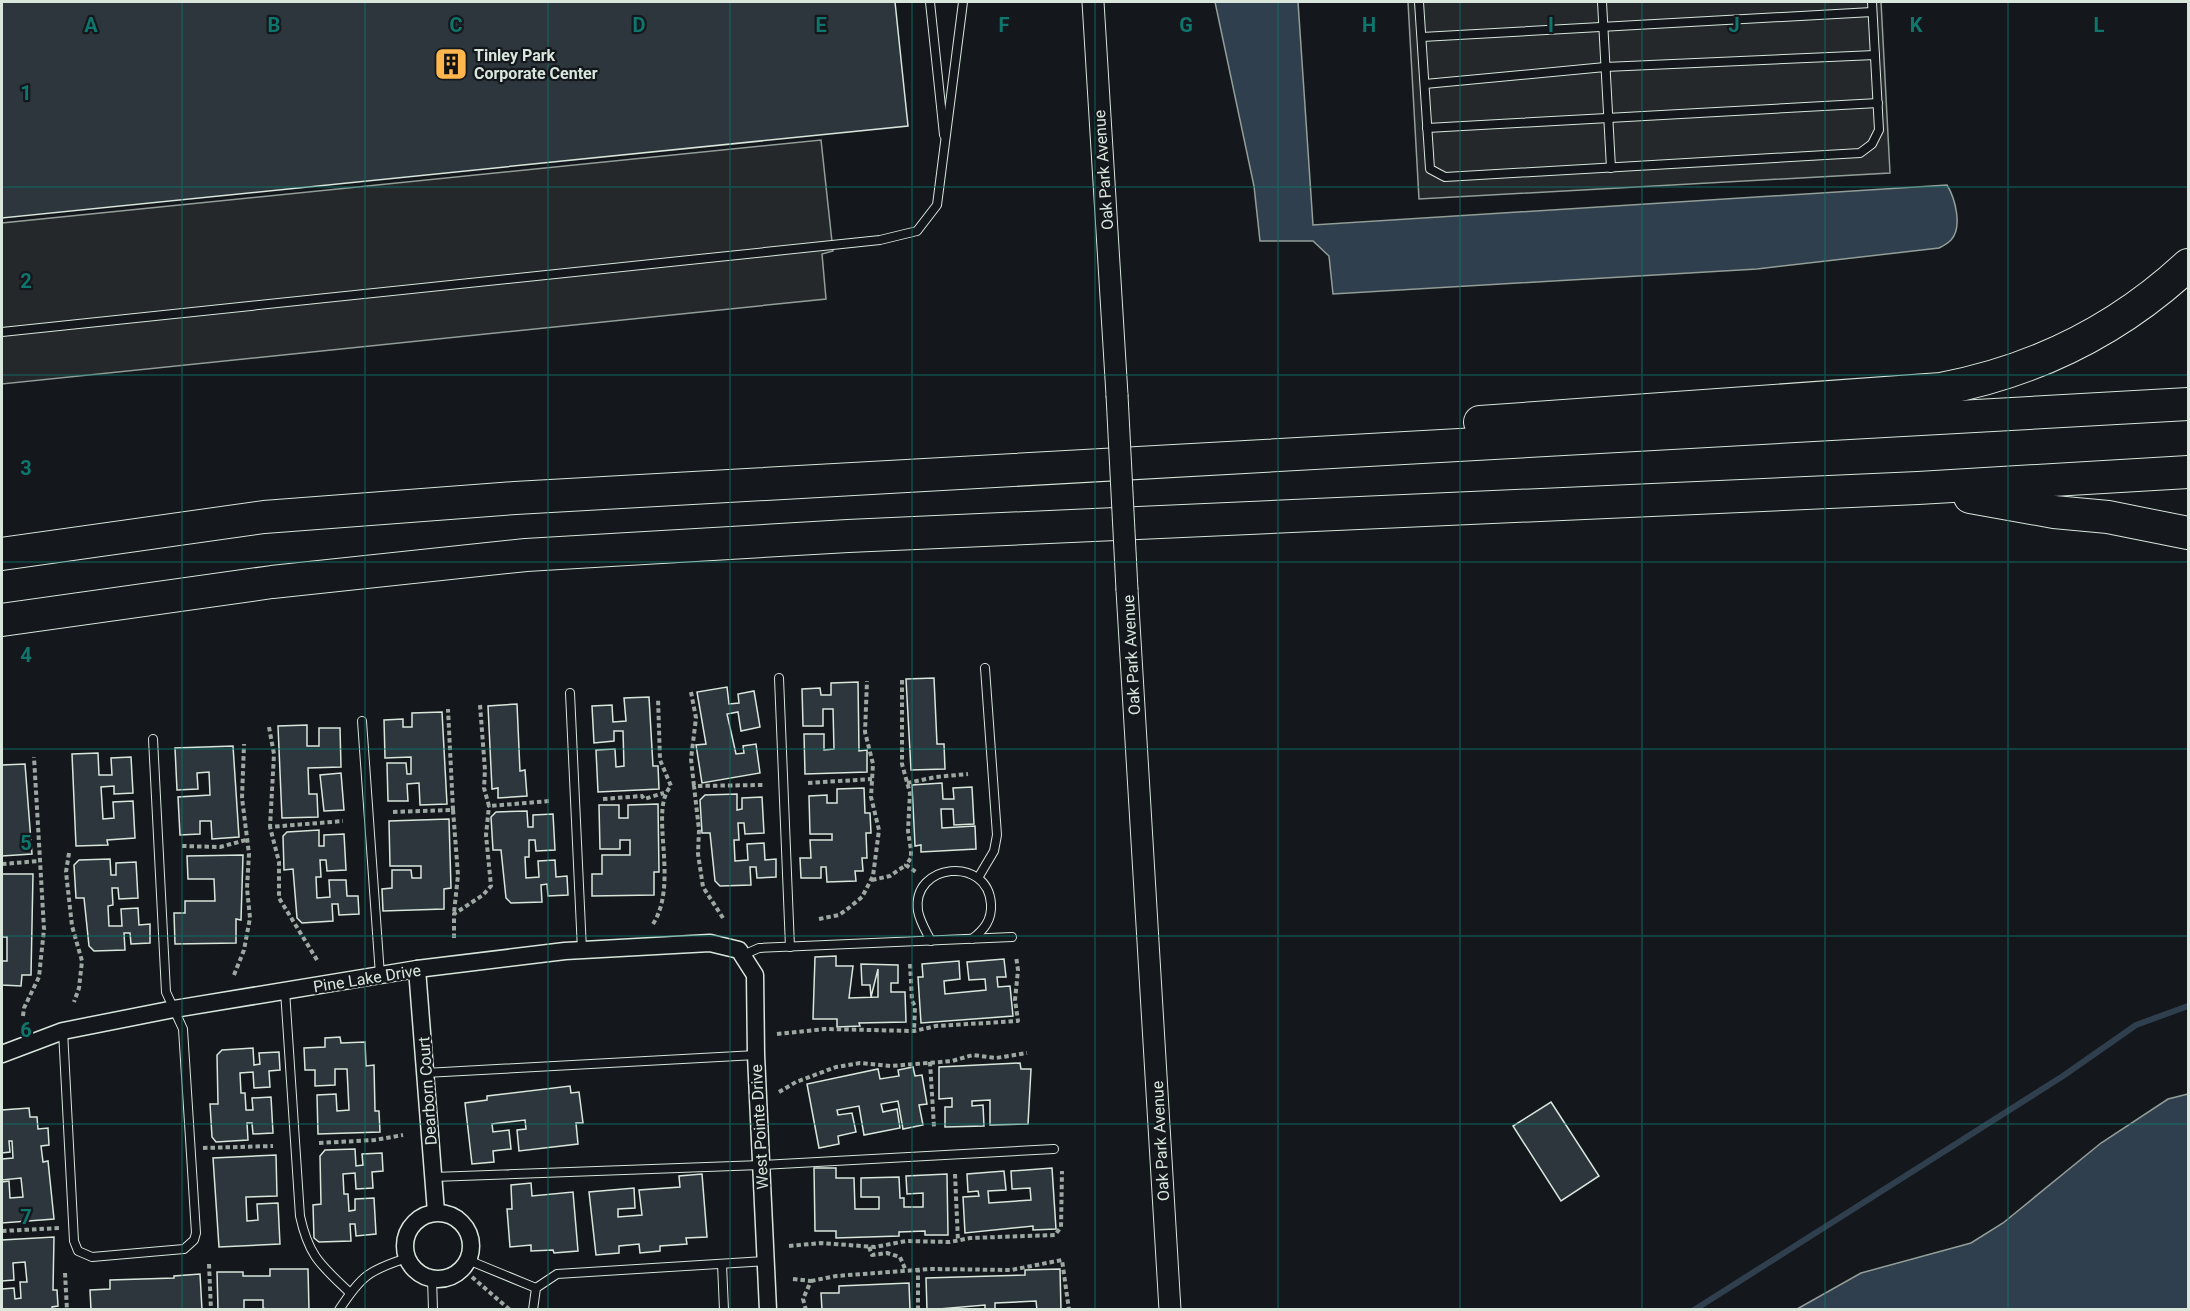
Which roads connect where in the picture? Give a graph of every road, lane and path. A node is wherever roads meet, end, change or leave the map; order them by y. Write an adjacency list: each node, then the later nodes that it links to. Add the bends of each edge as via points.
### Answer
1 (930, 2): 16 (lane)
2 (963, 2): 16 (lane)
3 (1093, 2): 135 (street, Oak Park Avenue, bridge)
4 (1419, 2): 9 (lane)
5 (1602, 2): 8 (lane)
6 (1872, 2): 7 (lane)
7 (1872, 12): 8 (lane); 10 (lane)
8 (1603, 28): 9 (lane); 11 (lane)
9 (1422, 37): 12 (lane)
10 (1875, 55): 11 (lane); 13 (lane)
11 (1605, 67): 12 (lane); 14 (lane)
12 (1425, 84): 15 (lane)
13 (1878, 103): 14 (lane); 17 (lane, via 1879,130 1872,144 1860,153)
14 (1608, 119): 15 (lane); 17 (lane)
15 (1427, 128): 17 (lane, via 1430,169 1445,177)
16 (946, 150): 19 (lane, via 937,205 917,231 880,240)
17 (1611, 168)
18 (2188, 265): 21 (highway, via 2120,321 2079,344 2032,365 1978,382 1941,388 1365,429)
19 (2, 332)
20 (2188, 404): 21 (highway)
21 (1161, 462): 25 (highway, via 527,497 264,517)
22 (2188, 472): 23 (highway)
23 (1918, 488): 24 (highway, via 2054,512 2154,524); 26 (highway, via 526,555 272,582)
24 (2188, 533)
25 (2, 554)
26 (2, 620)
27 (985, 668): 62 (lane, via 997,836 994,851)
28 (779, 678): 72 (lane)
29 (902, 680): 44 (path, via 902,764)
30 (867, 681): 42 (path, via 865,732 873,764)
31 (691, 692): 46 (path, via 696,718 691,759)
32 (570, 693): 73 (lane)
33 (658, 698): 47 (path, via 660,760 671,786)
34 (480, 705): 50 (path)
35 (448, 709): 51 (path)
36 (362, 721): 80 (lane)
37 (269, 727): 54 (path, via 274,754)
38 (153, 739): 83 (lane, via 166,992)
39 (244, 744): 55 (path, via 242,798)
40 (34, 757): 58 (path)
41 (968, 774): 44 (path)
42 (872, 779): 43 (path); 63 (path, via 871,797 879,830)
43 (808, 783)
44 (907, 783): 60 (path, via 911,858)
45 (763, 785): 46 (path)
46 (694, 786): 65 (path, via 703,887)
47 (665, 793): 48 (path, via 649,798); 67 (path, via 662,806 666,871 663,899)
48 (603, 799)
49 (550, 801): 50 (path)
50 (489, 806): 64 (path, via 486,835 491,886)
51 (453, 810): 52 (path); 64 (path, via 458,875)
52 (393, 812)
53 (343, 821): 54 (path)
54 (270, 827): 76 (path, via 279,862 279,898)
55 (246, 840): 56 (path, via 220,847); 79 (path, via 249,932)
56 (182, 846)
57 (69, 853): 82 (path, via 66,872 72,926 82,961 80,988)
58 (39, 861): 59 (path); 84 (path, via 44,929 41,964)
59 (2, 864)
60 (906, 865): 61 (path); 63 (path, via 890,876)
61 (916, 872)
62 (978, 878): 70 (lane, via 986,887 991,910 981,932); 71 (lane, via 950,870 924,885 917,908)
63 (871, 880): 66 (path, via 862,897 839,915)
64 (454, 914): 68 (path)
65 (723, 918)
66 (819, 919)
67 (652, 924)
68 (454, 938)
69 (1012, 938): 70 (lane)
70 (971, 939): 71 (lane)
71 (931, 941): 72 (lane)
72 (790, 947): 74 (lane)
73 (582, 950): 74 (street, Pine Lake Drive, via 710,943); 78 (street, Pine Lake Drive)
74 (741, 952): 90 (street, West Pointe Drive, via 755,975)
75 (1016, 956): 85 (path, via 1018,1021)
76 (317, 960)
77 (910, 964): 85 (path)
78 (417, 969): 80 (street, Pine Lake Drive); 92 (street, Dearborn Court)
79 (234, 975)
80 (380, 975): 81 (street, Pine Lake Drive)
81 (285, 991): 83 (street, Pine Lake Drive); 123 (lane, via 300,1216 306,1243 316,1260)
82 (74, 1002)
83 (174, 1009): 86 (street, Pine Lake Drive); 86 (lane, via 183,1029 196,1233 190,1245 178,1252 92,1257 81,1254 75,1246)
84 (23, 1017)
85 (914, 1030): 87 (path, via 825,1029)
86 (63, 1031): 89 (street, Pine Lake Drive)
87 (777, 1034)
88 (1027, 1053): 91 (path)
89 (2, 1054)
90 (756, 1055): 92 (lane); 100 (street, West Pointe Drive)
91 (930, 1062): 93 (path, via 891,1066 869,1062 836,1067); 94 (path)
92 (425, 1073): 103 (street, Dearborn Court)
93 (779, 1092)
94 (934, 1127)
95 (403, 1136): 96 (path)
96 (319, 1143)
97 (273, 1146): 98 (path)
98 (203, 1148)
99 (1054, 1149): 100 (lane)
100 (761, 1165): 103 (lane); 112 (street, West Pointe Drive)
101 (1062, 1171): 107 (path, via 1063,1208 1055,1235)
102 (955, 1174): 107 (path)
103 (433, 1177): 104 (street, Dearborn Court)
104 (436, 1212): 110 (street, via 416,1220 410,1228 405,1238); 111 (street, via 455,1217 468,1231)
105 (62, 1228): 106 (path)
106 (2, 1231)
107 (958, 1241): 109 (path, via 906,1241)
108 (789, 1246): 109 (path, via 821,1243)
109 (869, 1247): 116 (path, via 872,1255 887,1253 900,1257)
110 (407, 1258): 119 (street, via 419,1273); 123 (lane, via 378,1267 356,1283)
111 (468, 1260): 119 (street, via 455,1274); 122 (lane)
112 (766, 1261): 114 (lane); 131 (street, West Pointe Drive)
113 (209, 1264): 125 (path)
114 (722, 1264): 122 (lane, via 557,1274); 130 (lane)
115 (918, 1270): 116 (path); 133 (path); 134 (path, via 1011,1270 1062,1260)
116 (906, 1271): 121 (path)
117 (65, 1273): 124 (path)
118 (472, 1277): 128 (path)
119 (432, 1278): 127 (lane)
120 (793, 1279): 121 (path)
121 (811, 1281): 132 (path, via 803,1299)
122 (536, 1288): 129 (lane)
123 (350, 1293): 126 (lane)
124 (67, 1310)
125 (211, 1310)
126 (339, 1310)
127 (433, 1310)
128 (510, 1310)
129 (533, 1310)
130 (724, 1310)
131 (768, 1310)
132 (806, 1310)
133 (918, 1310)
134 (1069, 1310)
135 (1170, 1310)

